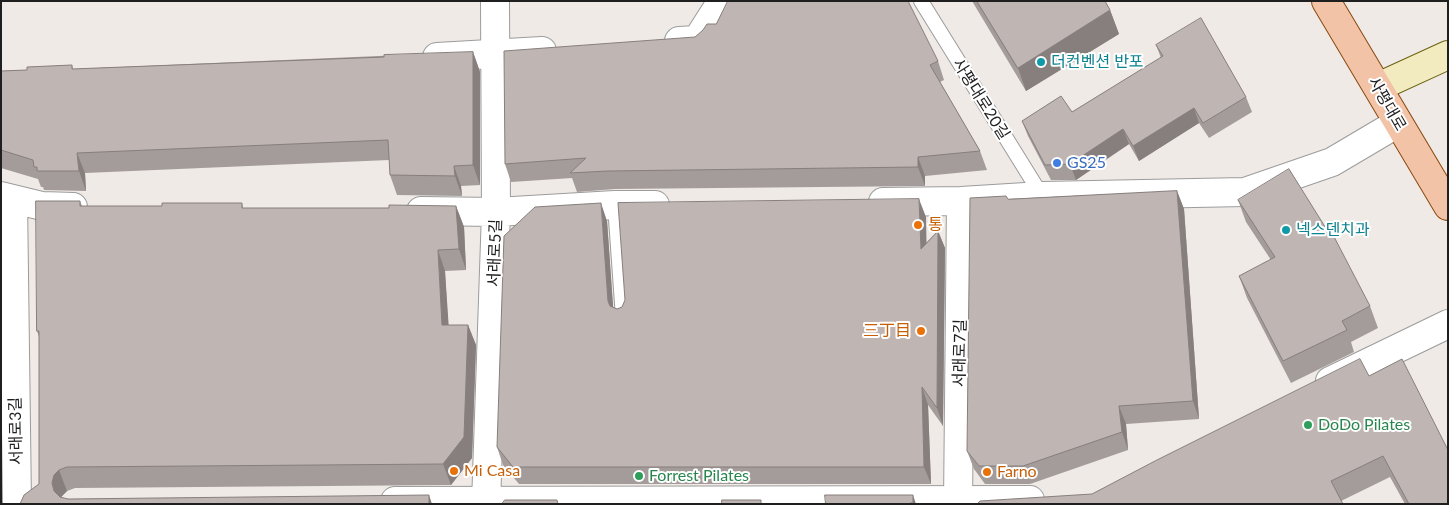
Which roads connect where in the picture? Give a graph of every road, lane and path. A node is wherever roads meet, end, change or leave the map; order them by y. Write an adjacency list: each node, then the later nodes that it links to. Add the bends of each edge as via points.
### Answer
1 (495, 1): 7 (street, 서래로5길)
2 (722, 1): 5 (street, via 698,40)
3 (921, 1): 12 (lane, 사평대로20길)
4 (1326, 1): 10 (main road, 사평대로)
5 (659, 42)
6 (562, 50): 7 (street)
7 (495, 55): 9 (street); 21 (street, 서래로5길)
8 (1448, 55): 10 (street)
9 (416, 58)
10 (1378, 88): 11 (main road, 사평대로)
11 (1398, 123): 12 (street, via 1332,162 1245,192); 18 (main road, 사평대로)
12 (1042, 196): 14 (street)
13 (7, 197): 19 (street, via 42,206); 24 (street, 서래로3길)
14 (961, 202): 15 (street); 29 (street, 서래로7길)
15 (862, 203)
16 (684, 205): 17 (street)
17 (615, 206): 21 (street); 22 (lane)
18 (1448, 206)
19 (101, 207)
20 (398, 211): 21 (street)
21 (496, 212): 28 (street, 서래로5길)
22 (622, 318)
23 (1448, 324): 25 (street)
24 (8, 357): 30 (street, 서래로3길)
25 (1310, 391)
26 (1058, 500): 29 (street)
27 (368, 501): 28 (street)
28 (486, 502): 29 (street)
29 (958, 502)
30 (17, 504)

